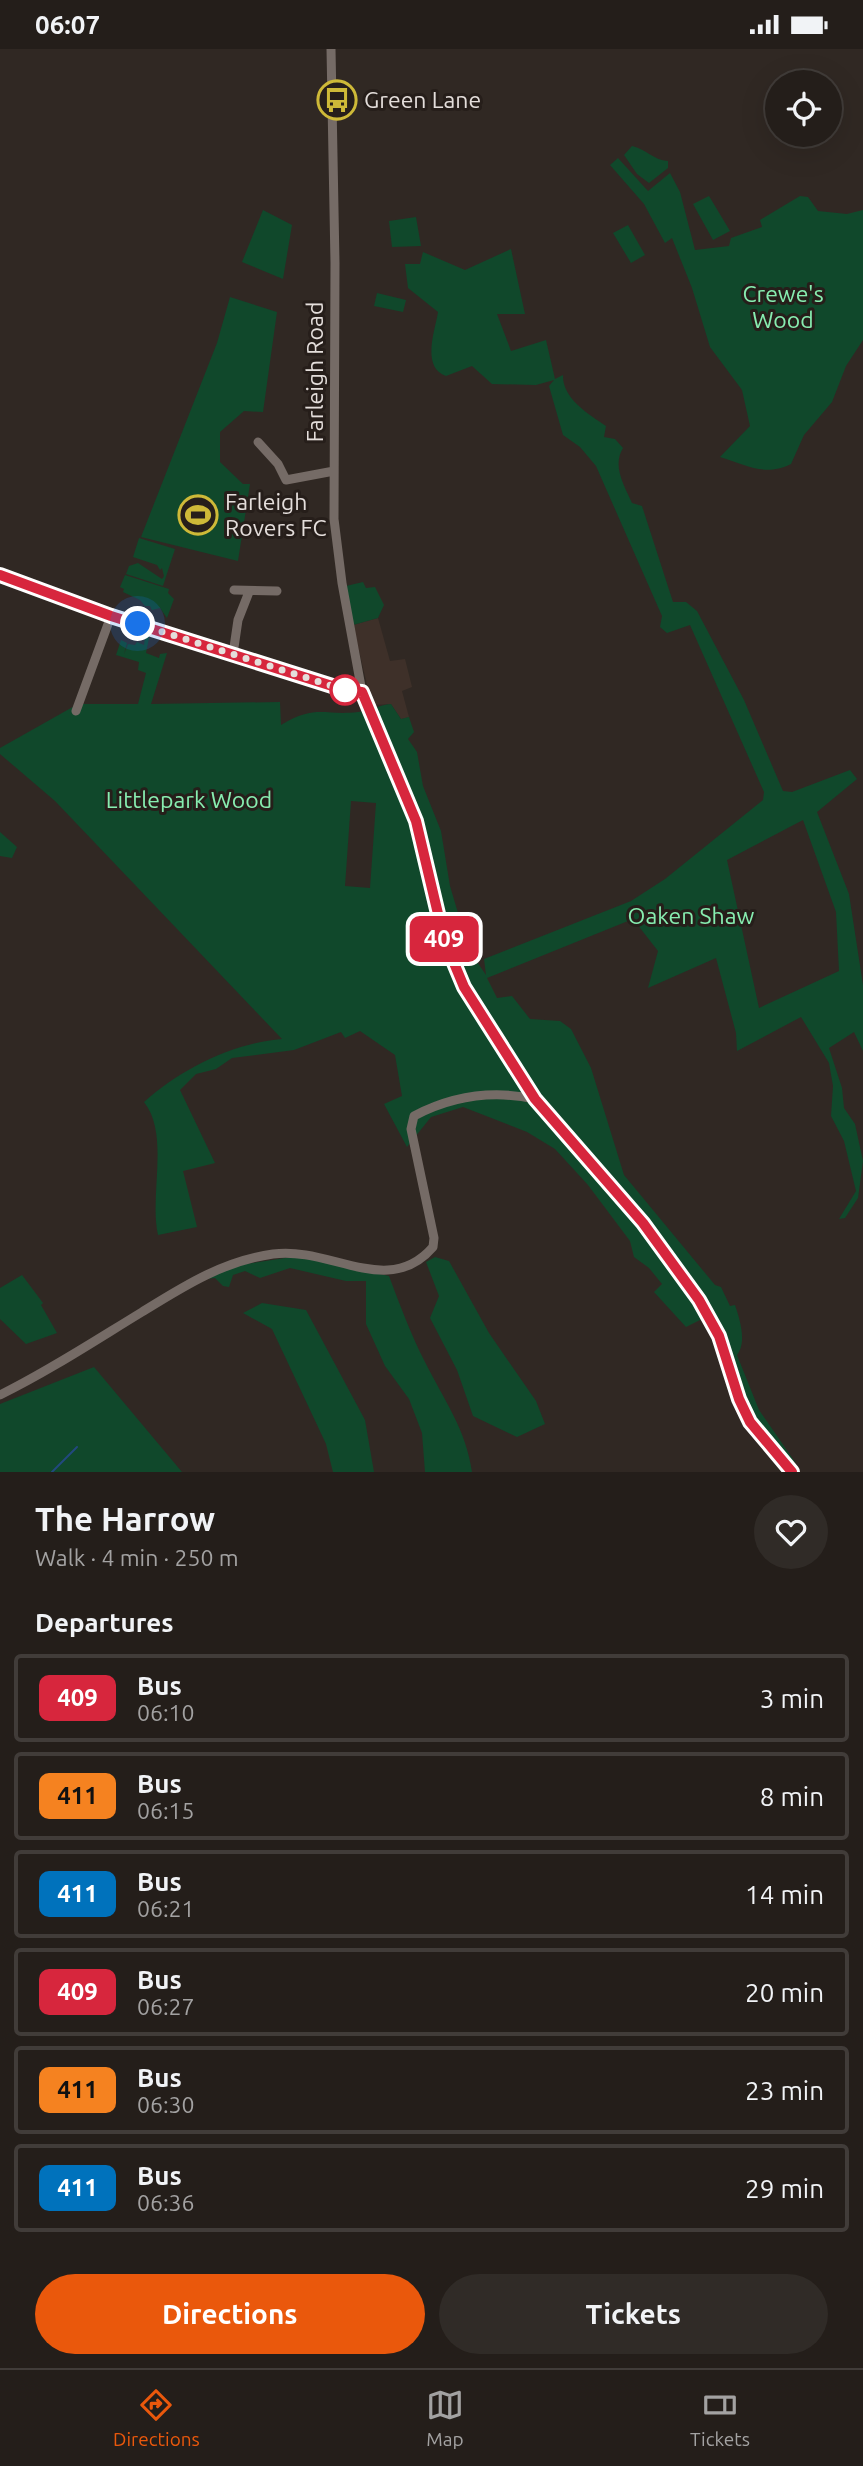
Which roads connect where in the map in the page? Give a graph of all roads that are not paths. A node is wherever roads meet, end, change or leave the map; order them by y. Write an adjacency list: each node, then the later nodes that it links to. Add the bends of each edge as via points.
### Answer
1 (331, 49): 3 (street, Farleigh Road)
2 (258, 442): 3 (street, via 286,480)
3 (334, 471): 10 (street, Farleigh Road, via 338,556)
4 (0, 575): 8 (street)
5 (234, 590): 7 (street)
6 (277, 591): 7 (street)
7 (249, 592): 9 (street)
8 (111, 616): 9 (street); 11 (street)
9 (230, 653): 10 (street)
10 (362, 692): 12 (street, Farleigh Road, via 419,831 452,963)
11 (76, 711)
12 (523, 1082): 13 (street); 14 (street, Farleigh Road)
13 (518, 1095): 14 (street); 15 (street, via 486,1094 449,1101 414,1116 411,1129 434,1238 433,1247 414,1263 387,1273 303,1255 275,1254 235,1263 177,1289)
14 (535, 1099): 16 (street, Farleigh Road, via 674,1264 719,1336 750,1422)
15 (0, 1395)
16 (792, 1472)

